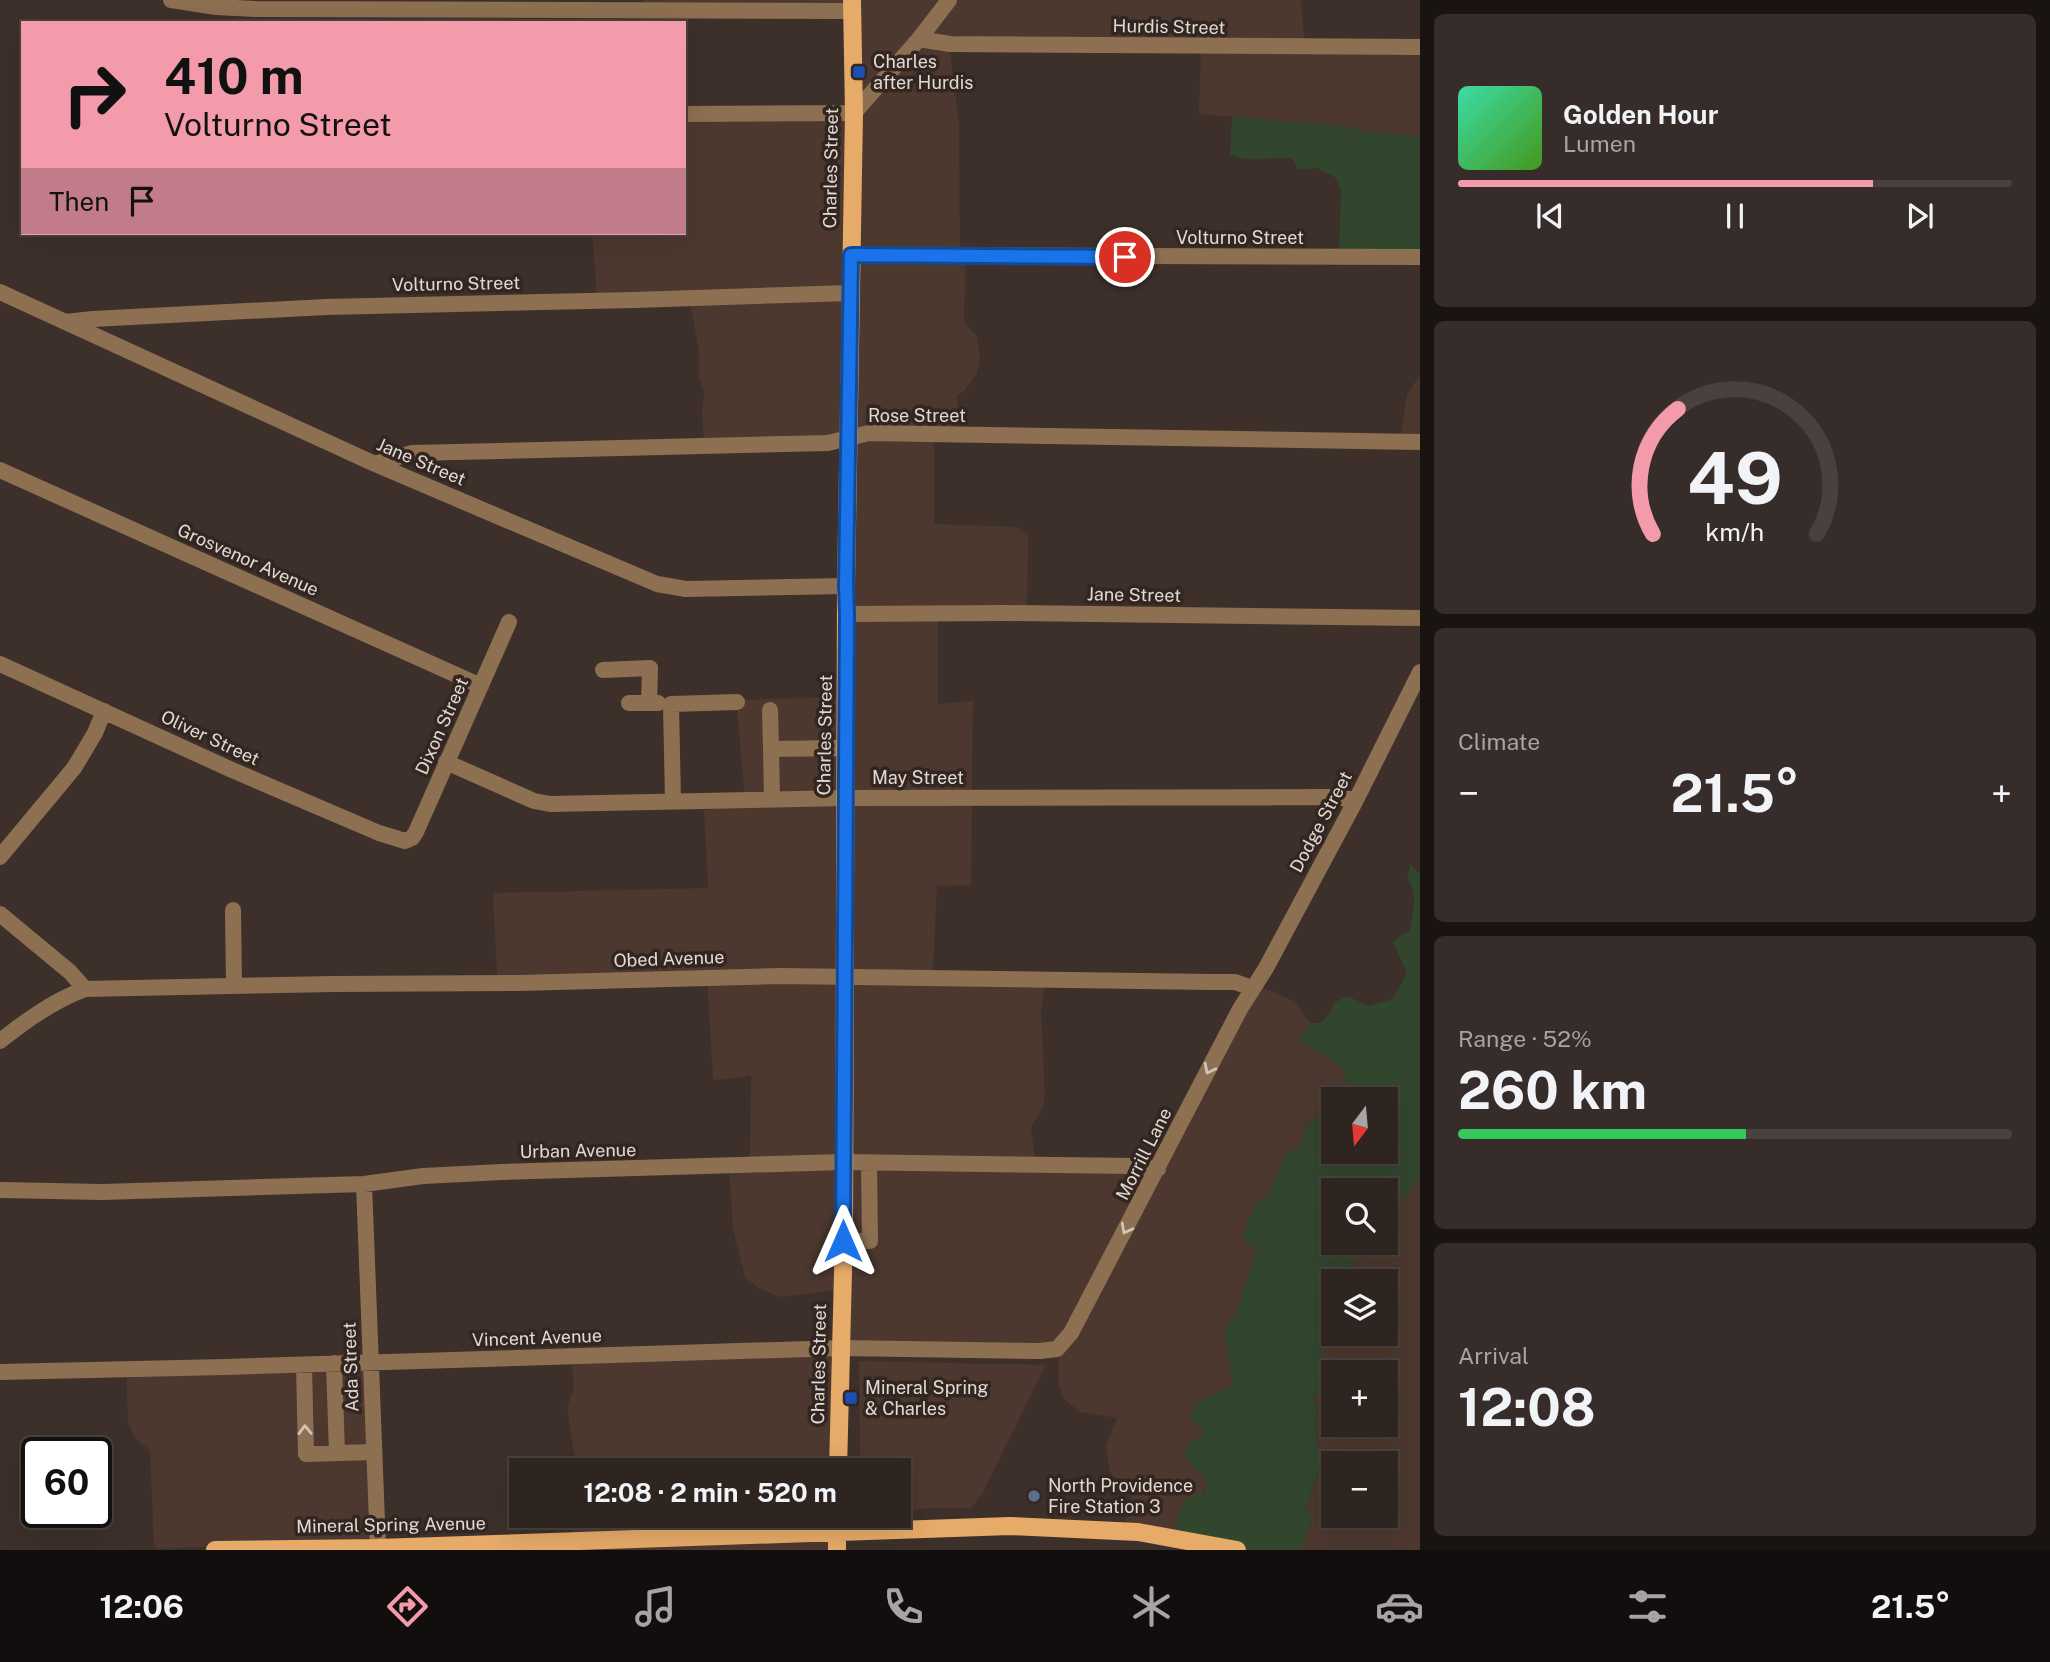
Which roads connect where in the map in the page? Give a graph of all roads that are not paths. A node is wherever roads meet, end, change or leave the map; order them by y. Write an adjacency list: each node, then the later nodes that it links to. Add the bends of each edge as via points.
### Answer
1 (171, 0): 3 (street, via 229,9)
2 (949, 0): 5 (street)
3 (360, 5): 4 (street)
4 (852, 6): 7 (main road, Charles Street)
5 (919, 39): 6 (street, Hurdis Street, via 950,44); 7 (street)
6 (1420, 47)
7 (854, 113): 8 (street); 9 (main road, Charles Street)
8 (686, 114)
9 (851, 255): 10 (street, Volturno Street); 12 (main road, Charles Street)
10 (1420, 257)
11 (0, 292): 13 (street, Jane Street)
12 (850, 293): 13 (street, Volturno Street, via 326,307); 14 (main road, Charles Street)
13 (64, 322): 16 (street, Jane Street)
14 (848, 438): 15 (street, Rose Street, via 869,433); 16 (street, Rose Street, via 828,443 412,453); 18 (main road, Charles Street)
15 (1420, 442)
16 (375, 464): 18 (street, Jane Street, via 657,584 686,589)
17 (0, 470): 25 (street, Grosvenor Avenue)
18 (846, 586): 19 (main road, Charles Street)
19 (847, 614): 20 (street, Jane Street); 33 (main road, Charles Street)
20 (1420, 618)
21 (509, 622): 25 (street, Dixon Street)
22 (0, 664): 31 (street, Oliver Street)
23 (603, 670): 28 (street, via 650,668)
24 (1420, 672): 37 (street, Dodge Street)
25 (481, 686): 34 (street, Dixon Street)
26 (737, 702): 29 (street)
27 (629, 703): 28 (street)
28 (649, 703): 29 (street)
29 (671, 704): 38 (street)
30 (770, 710): 32 (street)
31 (104, 711): 39 (street, Oliver Street); 40 (street, via 74,768)
32 (771, 748): 33 (street); 36 (street)
33 (846, 748): 35 (main road, Charles Street)
34 (446, 762): 38 (street, May Street, via 542,803); 39 (street, Dixon Street, via 416,832)
35 (845, 798): 36 (street, May Street); 37 (street, May Street); 43 (main road, Charles Street)
36 (772, 799): 38 (street, May Street)
37 (1356, 800): 45 (street, Dodge Street)
38 (673, 801)
39 (405, 841)
40 (0, 856)
41 (233, 910): 44 (street)
42 (0, 914): 46 (street)
43 (844, 977): 44 (street, Obed Avenue); 45 (street, Obed Avenue, via 1236,982); 48 (main road, Charles Street)
44 (234, 986): 46 (street, Obed Avenue)
45 (1252, 988): 50 (street, Morrill Lane, one-way to 50)
46 (85, 989): 47 (street, Obed Avenue, via 51,1004)
47 (0, 1041)
48 (843, 1162): 49 (street, Urban Avenue); 51 (street, Urban Avenue, via 502,1172); 53 (main road, Charles Street)
49 (869, 1163): 50 (street, Urban Avenue); 54 (street)
50 (1158, 1169): 56 (street, Morrill Lane, one-way to 56)
51 (364, 1184): 52 (street, Urban Avenue, via 106,1192); 58 (street, Ada Street)
52 (0, 1190)
53 (843, 1194): 54 (street); 55 (main road, Charles Street)
54 (870, 1195): 55 (street, via 870,1241)
55 (843, 1241): 57 (main road, Charles Street)
56 (1069, 1336): 57 (street, Vincent Avenue, via 1051,1350)
57 (840, 1348): 58 (street, Vincent Avenue); 64 (main road, Charles Street)
58 (370, 1362): 59 (street, Vincent Avenue); 62 (street, Ada Street)
59 (334, 1363): 60 (street, Vincent Avenue); 63 (street)
60 (304, 1364): 61 (street, Vincent Avenue); 63 (street, one-way to 60, via 306,1454)
61 (0, 1371)
62 (374, 1452): 63 (street); 69 (street, Ada Street)
63 (337, 1453)
64 (838, 1458)
65 (837, 1532): 66 (main road, Mineral Spring Avenue); 73 (main road, Mineral Spring Avenue, via 1010,1526 1090,1529 1138,1532)
66 (723, 1543): 67 (main road, Mineral Spring Avenue)
67 (610, 1545): 68 (main road, Mineral Spring Avenue)
68 (562, 1546): 71 (main road, Mineral Spring Avenue)
69 (378, 1548): 70 (main road, Mineral Spring Avenue); 71 (main road, Mineral Spring Avenue)
70 (236, 1549): 72 (main road, Mineral Spring Avenue)
71 (402, 1549)
72 (215, 1550)
73 (1237, 1550)

